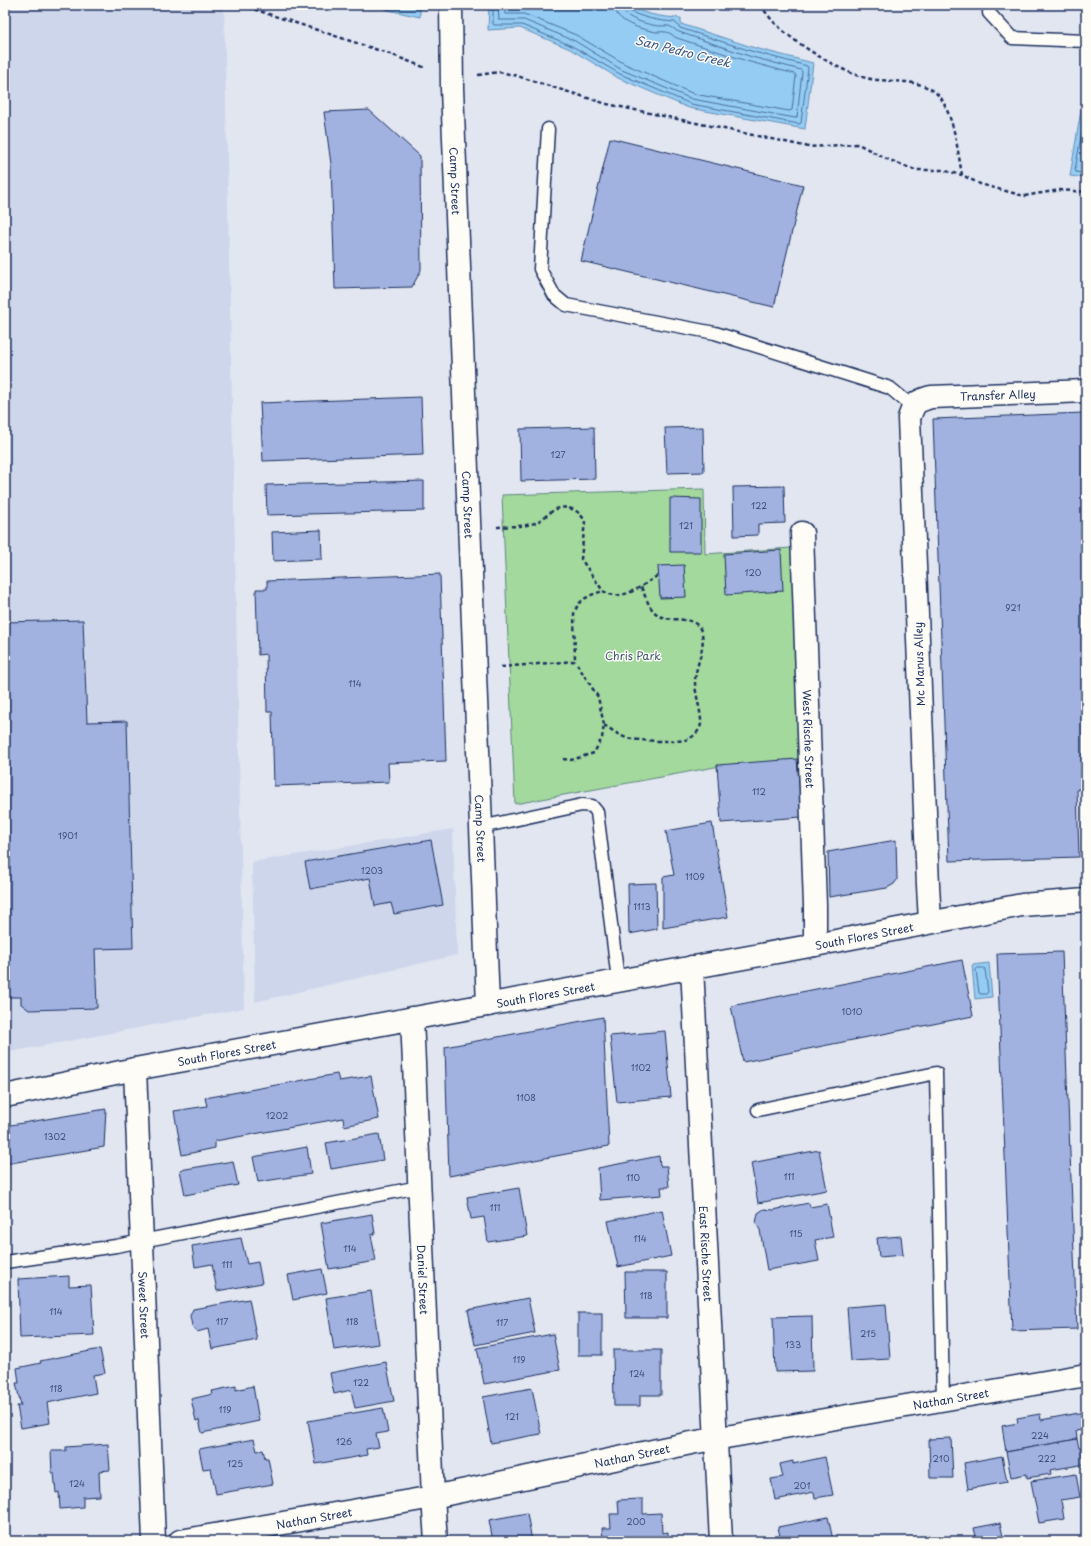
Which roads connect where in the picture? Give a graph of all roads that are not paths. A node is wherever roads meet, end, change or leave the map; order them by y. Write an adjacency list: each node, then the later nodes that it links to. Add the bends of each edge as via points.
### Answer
1 (451, 5): 8 (street, Camp Street, via 452,88)
2 (990, 5): 3 (lane, via 989,13 1012,38)
3 (1086, 41)
4 (548, 129): 6 (lane, via 540,269 554,295 566,305 715,333 890,388)
5 (1086, 391): 6 (street, Transfer Alley, via 931,397 918,401)
6 (913, 407): 10 (street, Mc Manus Alley, via 909,418)
7 (802, 533): 11 (street, West Rische Street)
8 (481, 827): 13 (lane, via 582,805 592,806 597,812); 14 (street, Camp Street)
9 (1086, 900): 10 (street, South Flores Street, via 1022,905)
10 (930, 922): 11 (street, South Flores Street)
11 (815, 945): 12 (street, South Flores Street)
12 (692, 967): 13 (street, South Flores Street); 24 (street, East Rische Street)
13 (618, 980): 14 (street, South Flores Street)
14 (488, 1005): 15 (street, South Flores Street)
15 (412, 1018): 16 (street, South Flores Street); 19 (street, Daniel Street)
16 (135, 1069): 17 (street, South Flores Street); 20 (street, Sweet Street)
17 (5, 1096)
18 (758, 1110): 23 (lane, via 936,1073)
19 (419, 1187): 20 (lane); 25 (street, Daniel Street)
20 (142, 1240): 21 (lane); 26 (street, Sweet Street)
21 (5, 1262)
22 (1086, 1375): 23 (street, Nathan Street)
23 (943, 1399): 24 (street, Nathan Street)
24 (715, 1439): 25 (street, Nathan Street); 29 (street, East Rische Street)
25 (433, 1497): 27 (street, Nathan Street); 28 (street, Daniel Street)
26 (154, 1541)
27 (180, 1541)
28 (436, 1541)
29 (721, 1541)

